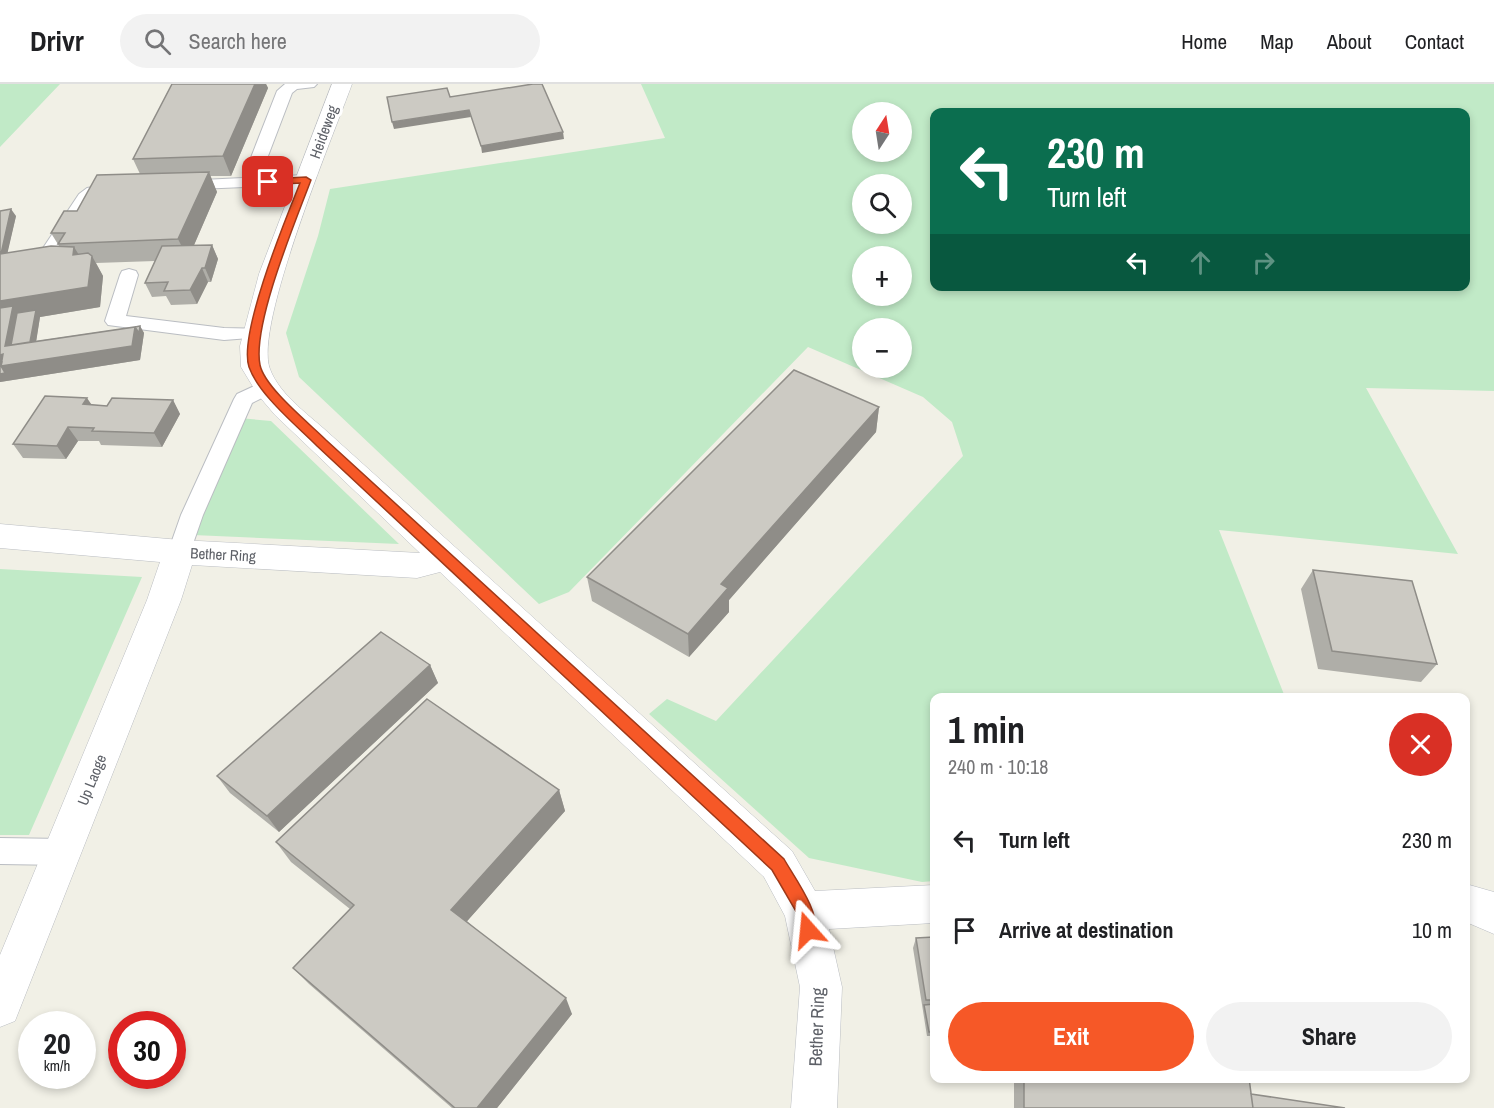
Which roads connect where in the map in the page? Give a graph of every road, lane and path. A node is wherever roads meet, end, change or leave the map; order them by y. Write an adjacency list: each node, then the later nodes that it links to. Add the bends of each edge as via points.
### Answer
1 (309, 84): 4 (lane, via 293,85 285,91)
2 (342, 84): 3 (street, Heideweg)
3 (306, 180): 4 (lane); 9 (street, Heideweg)
4 (249, 183): 5 (lane)
5 (169, 186)
6 (123, 188): 7 (lane, via 101,189 85,198)
7 (52, 248)
8 (129, 274): 9 (lane, via 115,321 224,334)
9 (254, 333): 10 (street, Heideweg, via 254,366)
10 (267, 387): 12 (lane, via 244,399 192,514); 13 (street, Heideweg)
11 (0, 536): 12 (street, Bether Ring)
12 (180, 552): 13 (street, Bether Ring, via 417,566); 15 (street, Up Laoge)
13 (446, 558): 18 (street, Heideweg, via 778,864)
14 (0, 851): 15 (lane)
15 (63, 852): 20 (street, Up Laoge)
16 (930, 904): 18 (street)
17 (1470, 904): 19 (street)
18 (804, 911): 21 (street, Bether Ring, via 821,987)
19 (1494, 914)
20 (0, 1006)
21 (814, 1108)

